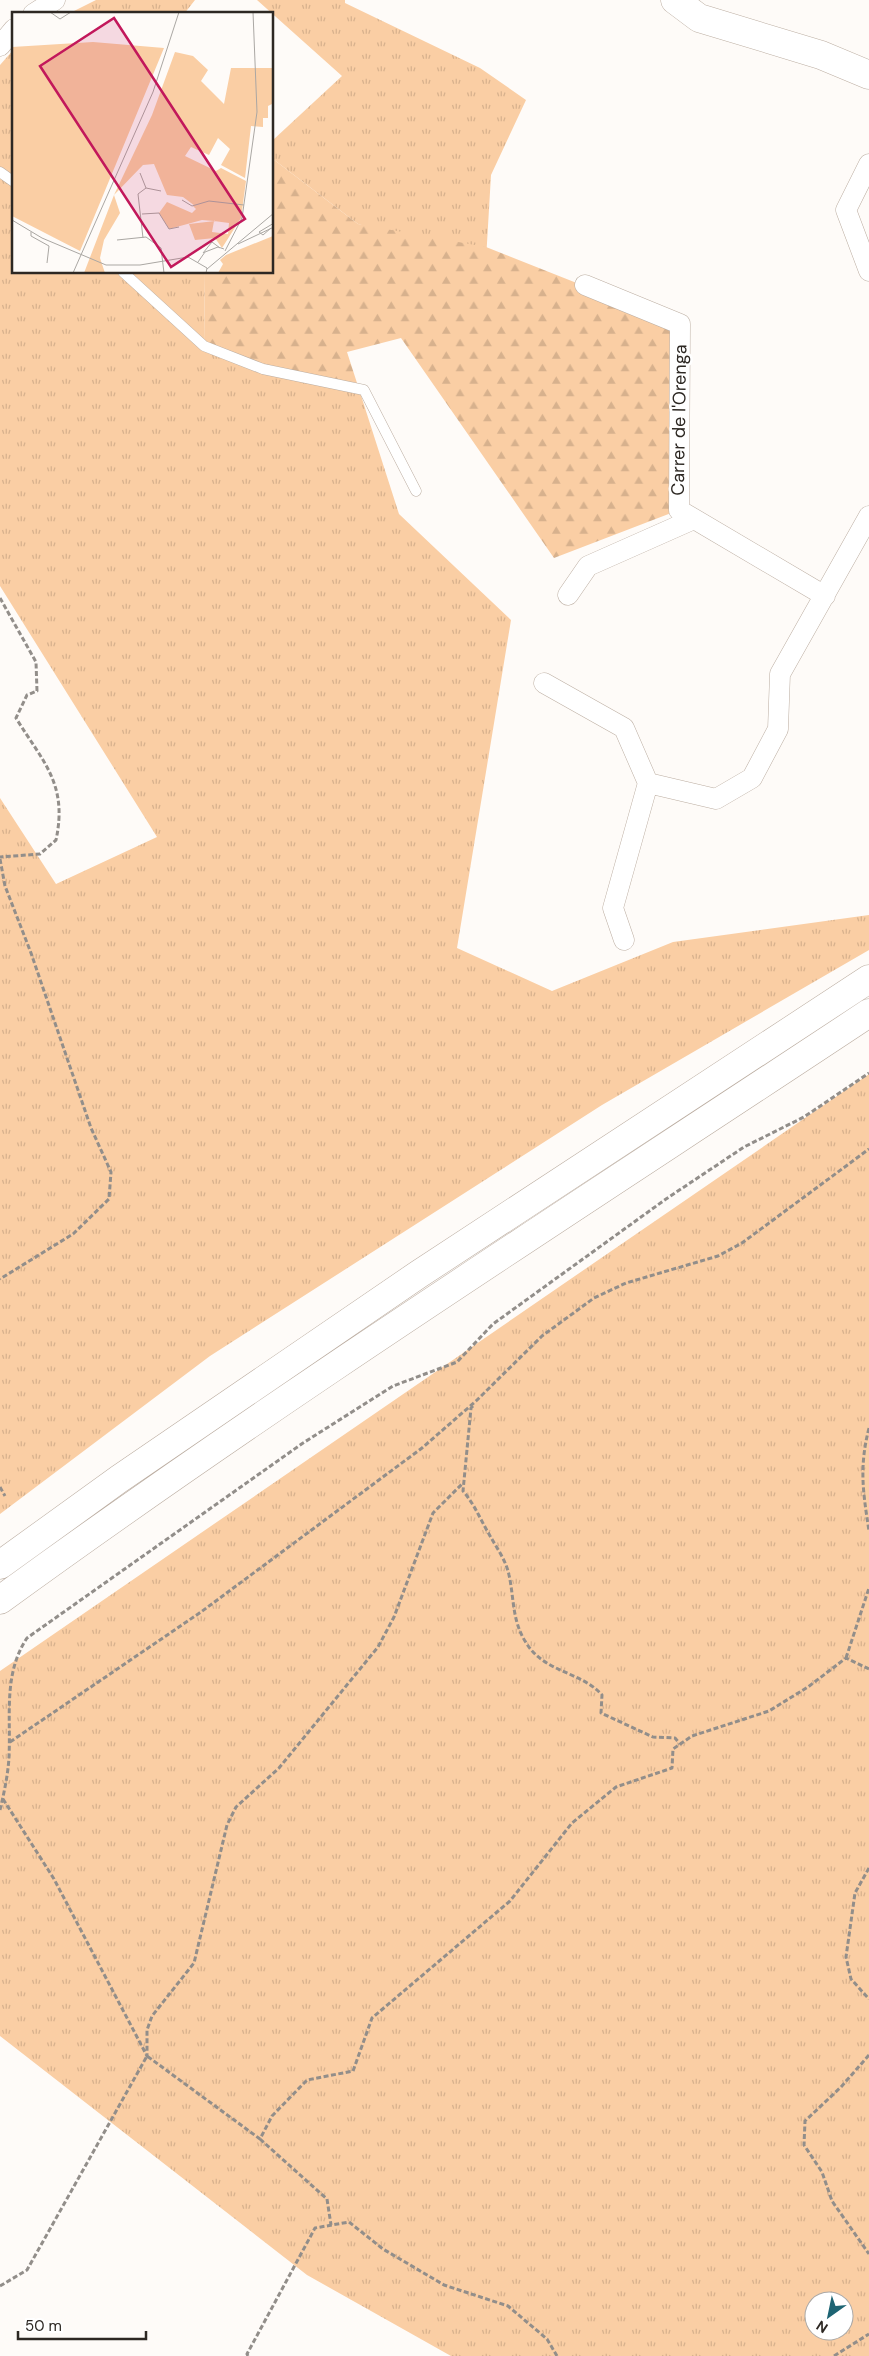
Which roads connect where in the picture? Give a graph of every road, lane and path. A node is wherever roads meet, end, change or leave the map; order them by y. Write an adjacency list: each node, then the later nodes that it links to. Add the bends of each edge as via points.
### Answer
1 (55, 0): 3 (street)
2 (675, 0): 6 (main road, via 699,18 821,55)
3 (36, 12)
4 (12, 31): 5 (street)
5 (0, 46)
6 (869, 75)
7 (869, 164): 10 (street, via 846,210)
8 (0, 172): 9 (lane)
9 (12, 181)
10 (869, 271)
11 (125, 274): 13 (lane, via 204,346 263,369 364,390)
12 (585, 285): 15 (street, Carrer de l'Orenga, via 680,324 679,510)
13 (416, 491)
14 (869, 516): 17 (street)
15 (694, 519): 16 (street, via 588,566); 17 (street, Carrer de l'Orenga)
16 (568, 595)
17 (824, 596): 20 (street, via 780,674 778,729 752,778 716,799)
18 (0, 598): 21 (path, via 36,662 37,691 27,695 16,718 55,782 60,808 56,840 40,854)
19 (544, 683): 20 (street, via 624,728)
20 (648, 783): 22 (street, via 613,908)
21 (0, 858): 27 (path, via 5,886 32,953 91,1128 110,1172 109,1199 73,1234)
22 (624, 940)
23 (869, 979): 34 (main road, via 420,1274 119,1479)
24 (869, 1013): 36 (main road, via 376,1337)
25 (869, 1073): 39 (path, via 804,1117 744,1147 666,1199 493,1324 457,1362 393,1386 302,1443 27,1638 17,1653 11,1674)
26 (869, 1149): 28 (path, via 742,1243 718,1256 626,1283 594,1298 542,1336)
27 (0, 1279)
28 (490, 1387): 30 (path, via 471,1408); 39 (path, via 422,1448 209,1606)
29 (869, 1428): 33 (path, via 862,1455 862,1481)
30 (463, 1484): 40 (path, via 463,1491 477,1510 509,1574 514,1616 525,1642 556,1670 594,1686 602,1695 601,1713 654,1737 675,1738); 46 (path, via 433,1513 394,1617 378,1647 279,1768 236,1807 227,1825 194,1963 152,2016 147,2030)
31 (0, 1487): 32 (path)
32 (5, 1496)
33 (869, 1531)
34 (0, 1565)
35 (869, 1588): 37 (path)
36 (0, 1600)
37 (846, 1658): 38 (path); 40 (path, via 769,1711 692,1736)
38 (869, 1669)
39 (9, 1743): 41 (path)
40 (680, 1744): 47 (path, via 673,1749 672,1768 616,1786 572,1823 510,1901 372,2018 353,2071 307,2080 272,2116)
41 (3, 1798): 42 (path); 46 (path, via 54,1879)
42 (0, 1810)
43 (869, 1868): 44 (path, via 855,1893 846,1957 852,1979)
44 (869, 1999)
45 (869, 2055): 49 (path, via 805,2121 804,2145 822,2172 832,2201)
46 (147, 2056): 47 (path); 50 (path, via 27,2270)
47 (260, 2139): 48 (path, via 327,2199)
48 (331, 2225): 52 (path, via 315,2228); 53 (path, via 349,2222 383,2248 444,2285 508,2306 547,2339)
49 (869, 2254)
50 (0, 2286)
51 (869, 2334): 54 (path)
52 (248, 2356)
53 (557, 2356)
54 (834, 2356)

